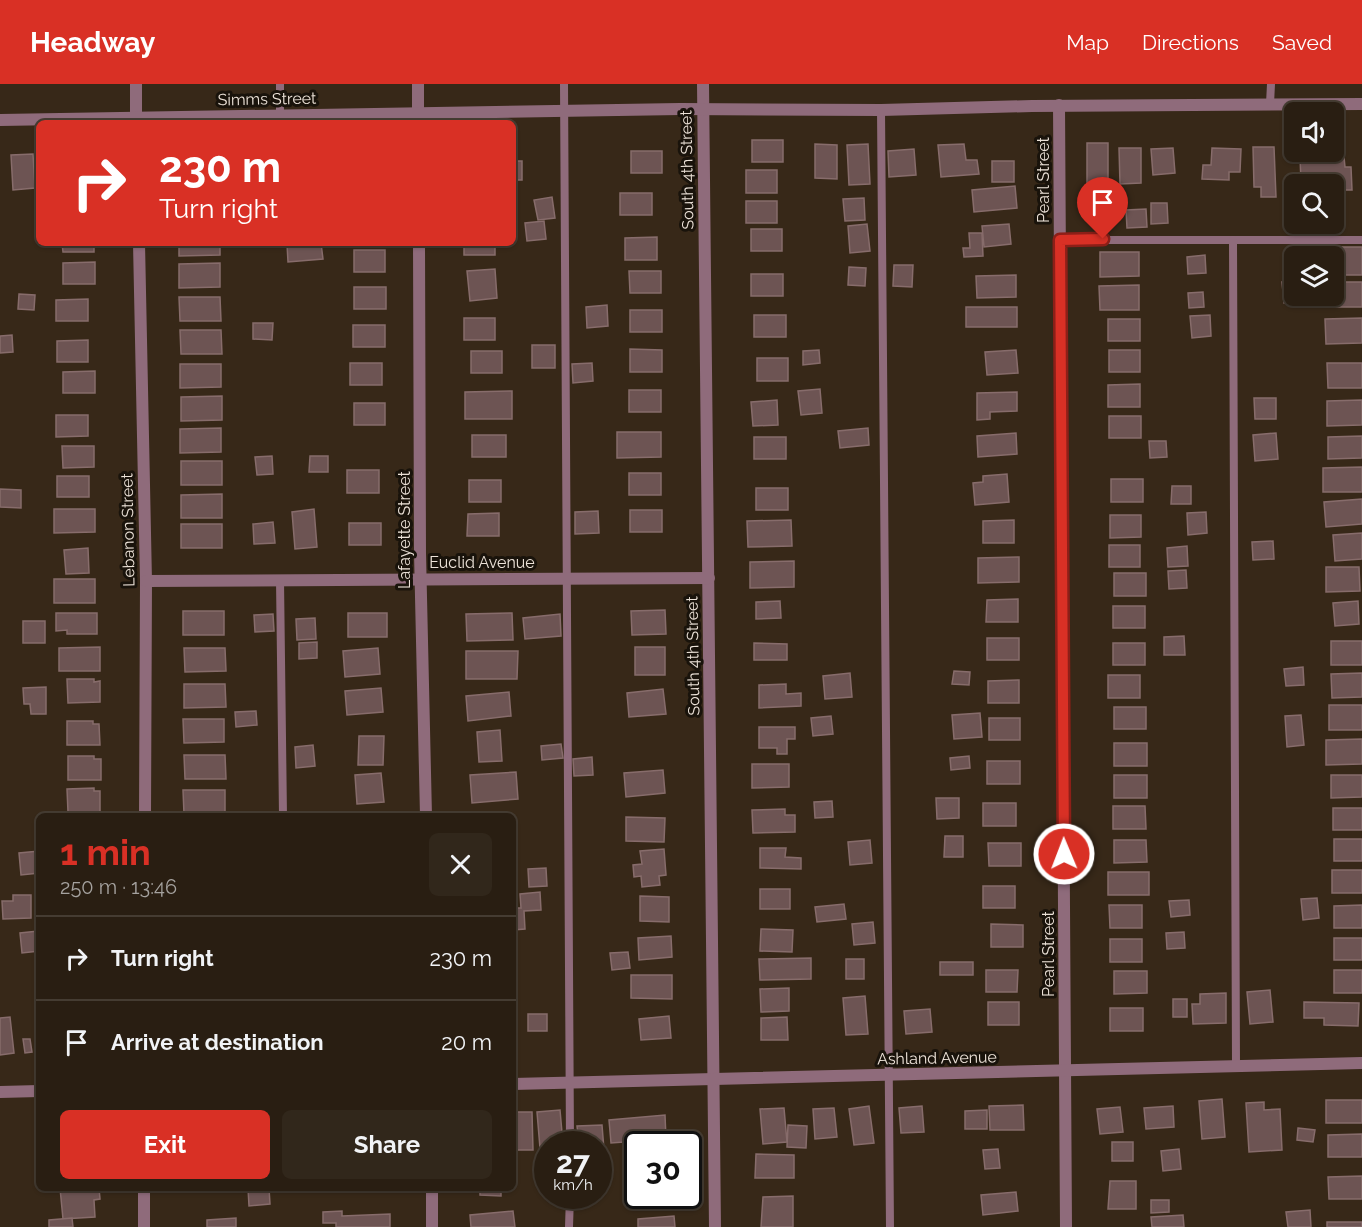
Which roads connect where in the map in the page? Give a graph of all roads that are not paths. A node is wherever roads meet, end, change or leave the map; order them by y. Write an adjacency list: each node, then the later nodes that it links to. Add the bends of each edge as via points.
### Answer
1 (136, 84): 16 (street)
2 (280, 84): 13 (lane)
3 (418, 84): 14 (street)
4 (564, 84): 12 (lane)
5 (703, 84): 10 (street, South 4th Street)
6 (1271, 84): 9 (lane)
7 (1362, 104): 9 (street, Simms Street)
8 (1059, 105): 9 (street, Simms Street); 11 (street, Simms Street); 17 (street, Pearl Street)
9 (1270, 105)
10 (703, 109): 11 (street, Simms Street); 12 (street, Simms Street); 23 (street, South 4th Street)
11 (881, 110): 33 (lane)
12 (565, 113): 14 (street, Simms Street); 24 (lane)
13 (280, 116): 14 (street, Simms Street); 16 (street, Simms Street)
14 (418, 118)
15 (0, 120): 16 (street, Simms Street)
16 (136, 120)
17 (1060, 240): 18 (lane); 32 (street, Pearl Street)
18 (1233, 240): 19 (lane); 31 (lane)
19 (1362, 240)
20 (139, 246): 26 (street, Lebanon Street)
21 (419, 246): 22 (street, Lafayette Street)
22 (421, 578): 24 (street, Euclid Avenue); 25 (street, Euclid Avenue); 29 (street, Lafayette Street)
23 (709, 578): 24 (street, Euclid Avenue); 34 (street, South 4th Street)
24 (568, 579): 35 (lane)
25 (280, 580): 26 (street, Euclid Avenue); 28 (lane)
26 (146, 581): 27 (street, Lebanon Street)
27 (145, 813)
28 (283, 813)
29 (426, 813)
30 (1362, 1063): 31 (street, Ashland Avenue)
31 (1236, 1067): 32 (street, Ashland Avenue)
32 (1066, 1072): 33 (street, Ashland Avenue); 48 (street, Pearl Street)
33 (890, 1076): 34 (street, Ashland Avenue); 47 (lane)
34 (713, 1081): 35 (street, Ashland Avenue); 46 (street, South 4th Street)
35 (571, 1083): 36 (street, Ashland Avenue); 39 (lane)
36 (516, 1084)
37 (36, 1091): 38 (street)
38 (0, 1092)
39 (570, 1131)
40 (144, 1191): 43 (street)
41 (432, 1191): 44 (street)
42 (570, 1209): 45 (lane)
43 (144, 1227)
44 (432, 1227)
45 (569, 1227)
46 (715, 1227)
47 (891, 1227)
48 (1066, 1227)

